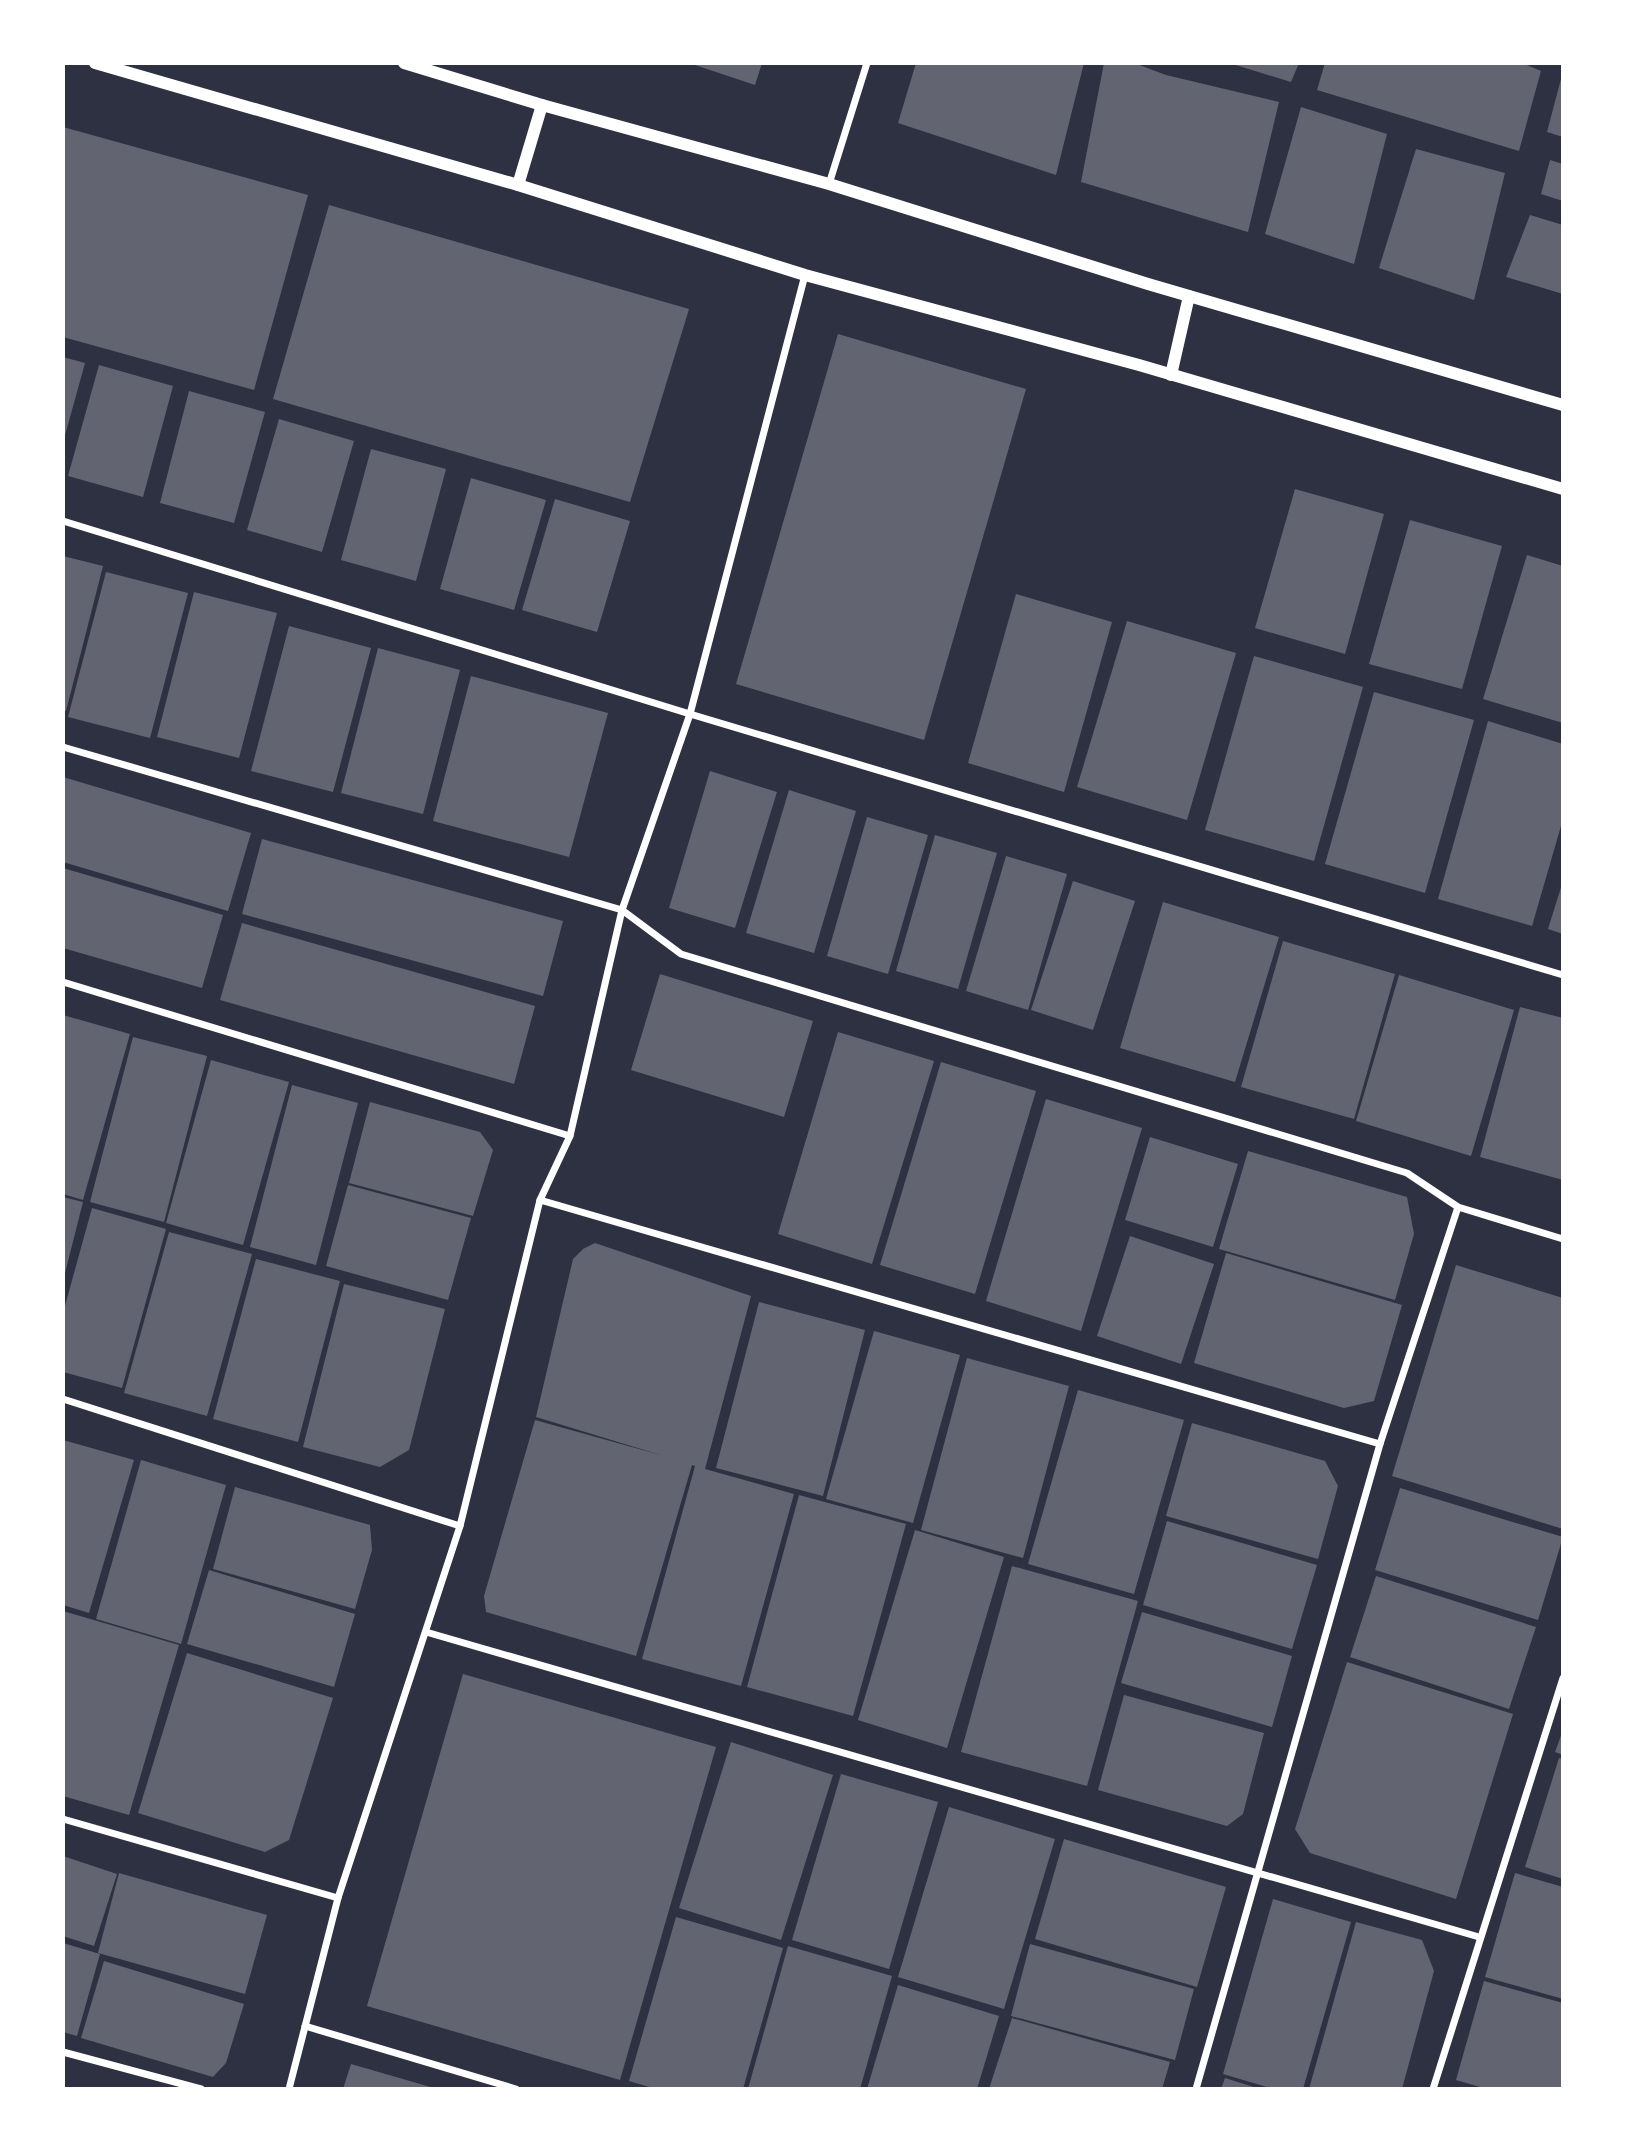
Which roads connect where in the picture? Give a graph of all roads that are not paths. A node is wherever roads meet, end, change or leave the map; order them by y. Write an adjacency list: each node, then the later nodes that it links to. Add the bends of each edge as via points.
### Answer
1 (95, 63): 6 (street)
2 (404, 63): 4 (street)
3 (867, 63): 5 (street)
4 (542, 105): 5 (street); 6 (street)
5 (830, 184): 8 (street)
6 (518, 185): 7 (street)
7 (806, 275): 9 (street); 13 (street)
8 (1189, 296): 9 (street); 10 (street)
9 (1171, 375): 11 (street)
10 (1563, 405)
11 (1563, 489)
12 (63, 521): 13 (street)
13 (690, 714): 15 (street); 16 (street)
14 (63, 747): 15 (street)
15 (622, 910): 18 (street); 20 (street, via 681,954 1407,1173)
16 (1563, 975)
17 (63, 982): 18 (street)
18 (569, 1136): 19 (street)
19 (540, 1199): 23 (street); 24 (street)
20 (1458, 1207): 21 (street); 23 (street)
21 (1563, 1239)
22 (63, 1399): 24 (street)
23 (1380, 1444): 28 (street)
24 (460, 1525): 25 (street)
25 (426, 1632): 28 (street); 29 (street)
26 (1563, 1678): 30 (street)
27 (63, 1819): 29 (street)
28 (1257, 1873): 30 (street); 36 (street)
29 (338, 1898): 31 (street)
30 (1479, 1937): 37 (street)
31 (305, 2026): 34 (street); 35 (street)
32 (63, 2052): 33 (street)
33 (201, 2089)
34 (289, 2089)
35 (516, 2089)
36 (1196, 2089)
37 (1433, 2089)

